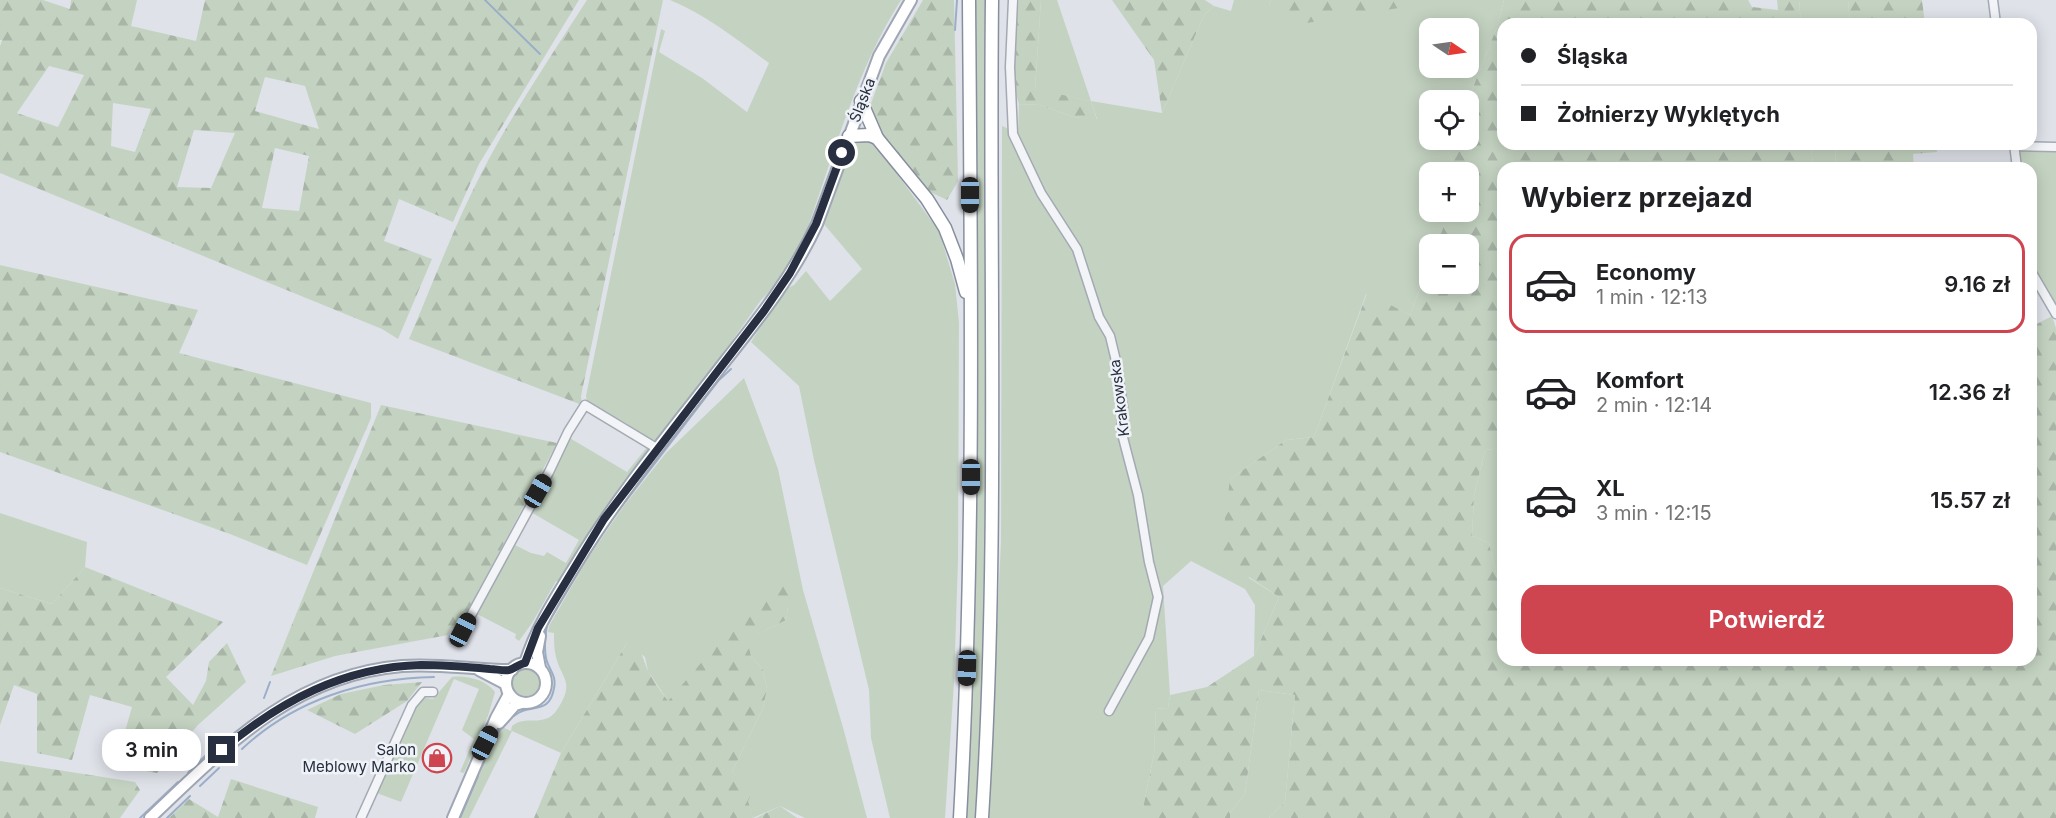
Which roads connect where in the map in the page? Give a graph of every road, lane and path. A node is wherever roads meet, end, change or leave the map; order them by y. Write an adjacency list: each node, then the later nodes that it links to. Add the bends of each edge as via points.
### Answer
1 (911, 0): 9 (main road, Śląska, via 879,56)
2 (969, 0): 15 (highway)
3 (992, 0): 8 (highway)
4 (997, 0): 8 (highway)
5 (1013, 0): 27 (street, Krakowska, via 1013,128 1041,193 1077,249 1099,317 1110,336 1123,407 1121,430 1158,597 1149,638)
6 (1993, 0): 7 (street)
7 (1995, 18)
8 (991, 38): 33 (highway, via 992,536)
9 (861, 102): 10 (main road, Śląska); 11 (highway)
10 (849, 136): 11 (highway); 17 (main road, Śląska, via 816,224 790,273)
11 (877, 138): 15 (highway, via 927,199 945,228)
12 (2037, 146): 13 (street)
13 (2056, 147)
14 (2037, 281): 16 (street)
15 (970, 311): 32 (highway, via 969,602)
16 (2056, 314)
17 (658, 449): 18 (main road, Śląska, via 592,538); 19 (street, via 585,405 463,630)
18 (543, 622): 20 (main road, Śląska); 21 (main road, Śląska, via 537,652)
19 (454, 639)
20 (525, 663): 21 (main road); 23 (main road)
21 (540, 668): 26 (main road, via 546,678 545,690 539,699)
22 (476, 669): 23 (main road); 24 (main road); 29 (main road, via 393,667 317,687 256,723)
23 (512, 670): 24 (main road)
24 (508, 689): 26 (main road); 28 (main road)
25 (433, 692): 30 (street, via 423,692 412,705)
26 (522, 703): 28 (main road)
27 (1109, 711)
28 (492, 729): 31 (main road)
29 (150, 818)
30 (361, 818)
31 (453, 818)
32 (960, 818)
33 (982, 818)

